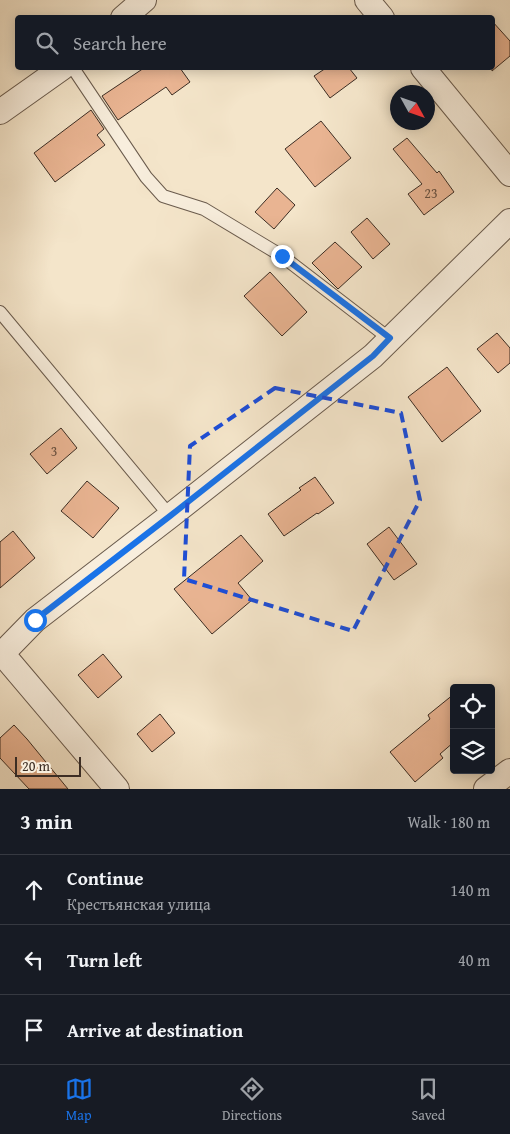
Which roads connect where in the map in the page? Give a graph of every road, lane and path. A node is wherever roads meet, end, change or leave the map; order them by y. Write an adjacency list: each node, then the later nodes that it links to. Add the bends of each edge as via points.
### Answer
1 (144, 0): 3 (street)
2 (367, 0): 4 (street)
3 (126, 15)
4 (380, 15)
5 (59, 70): 8 (street)
6 (74, 70): 12 (lane, via 146,177 163,196 204,209 282,256)
7 (425, 70): 9 (street)
8 (0, 112)
9 (510, 174)
10 (510, 221): 12 (street)
11 (0, 312): 13 (lane)
12 (390, 338): 13 (street, via 373,356)
13 (170, 516): 14 (street, via 35,620)
14 (1, 654): 16 (street)
15 (510, 771): 17 (street)
16 (117, 789)
17 (486, 789)

